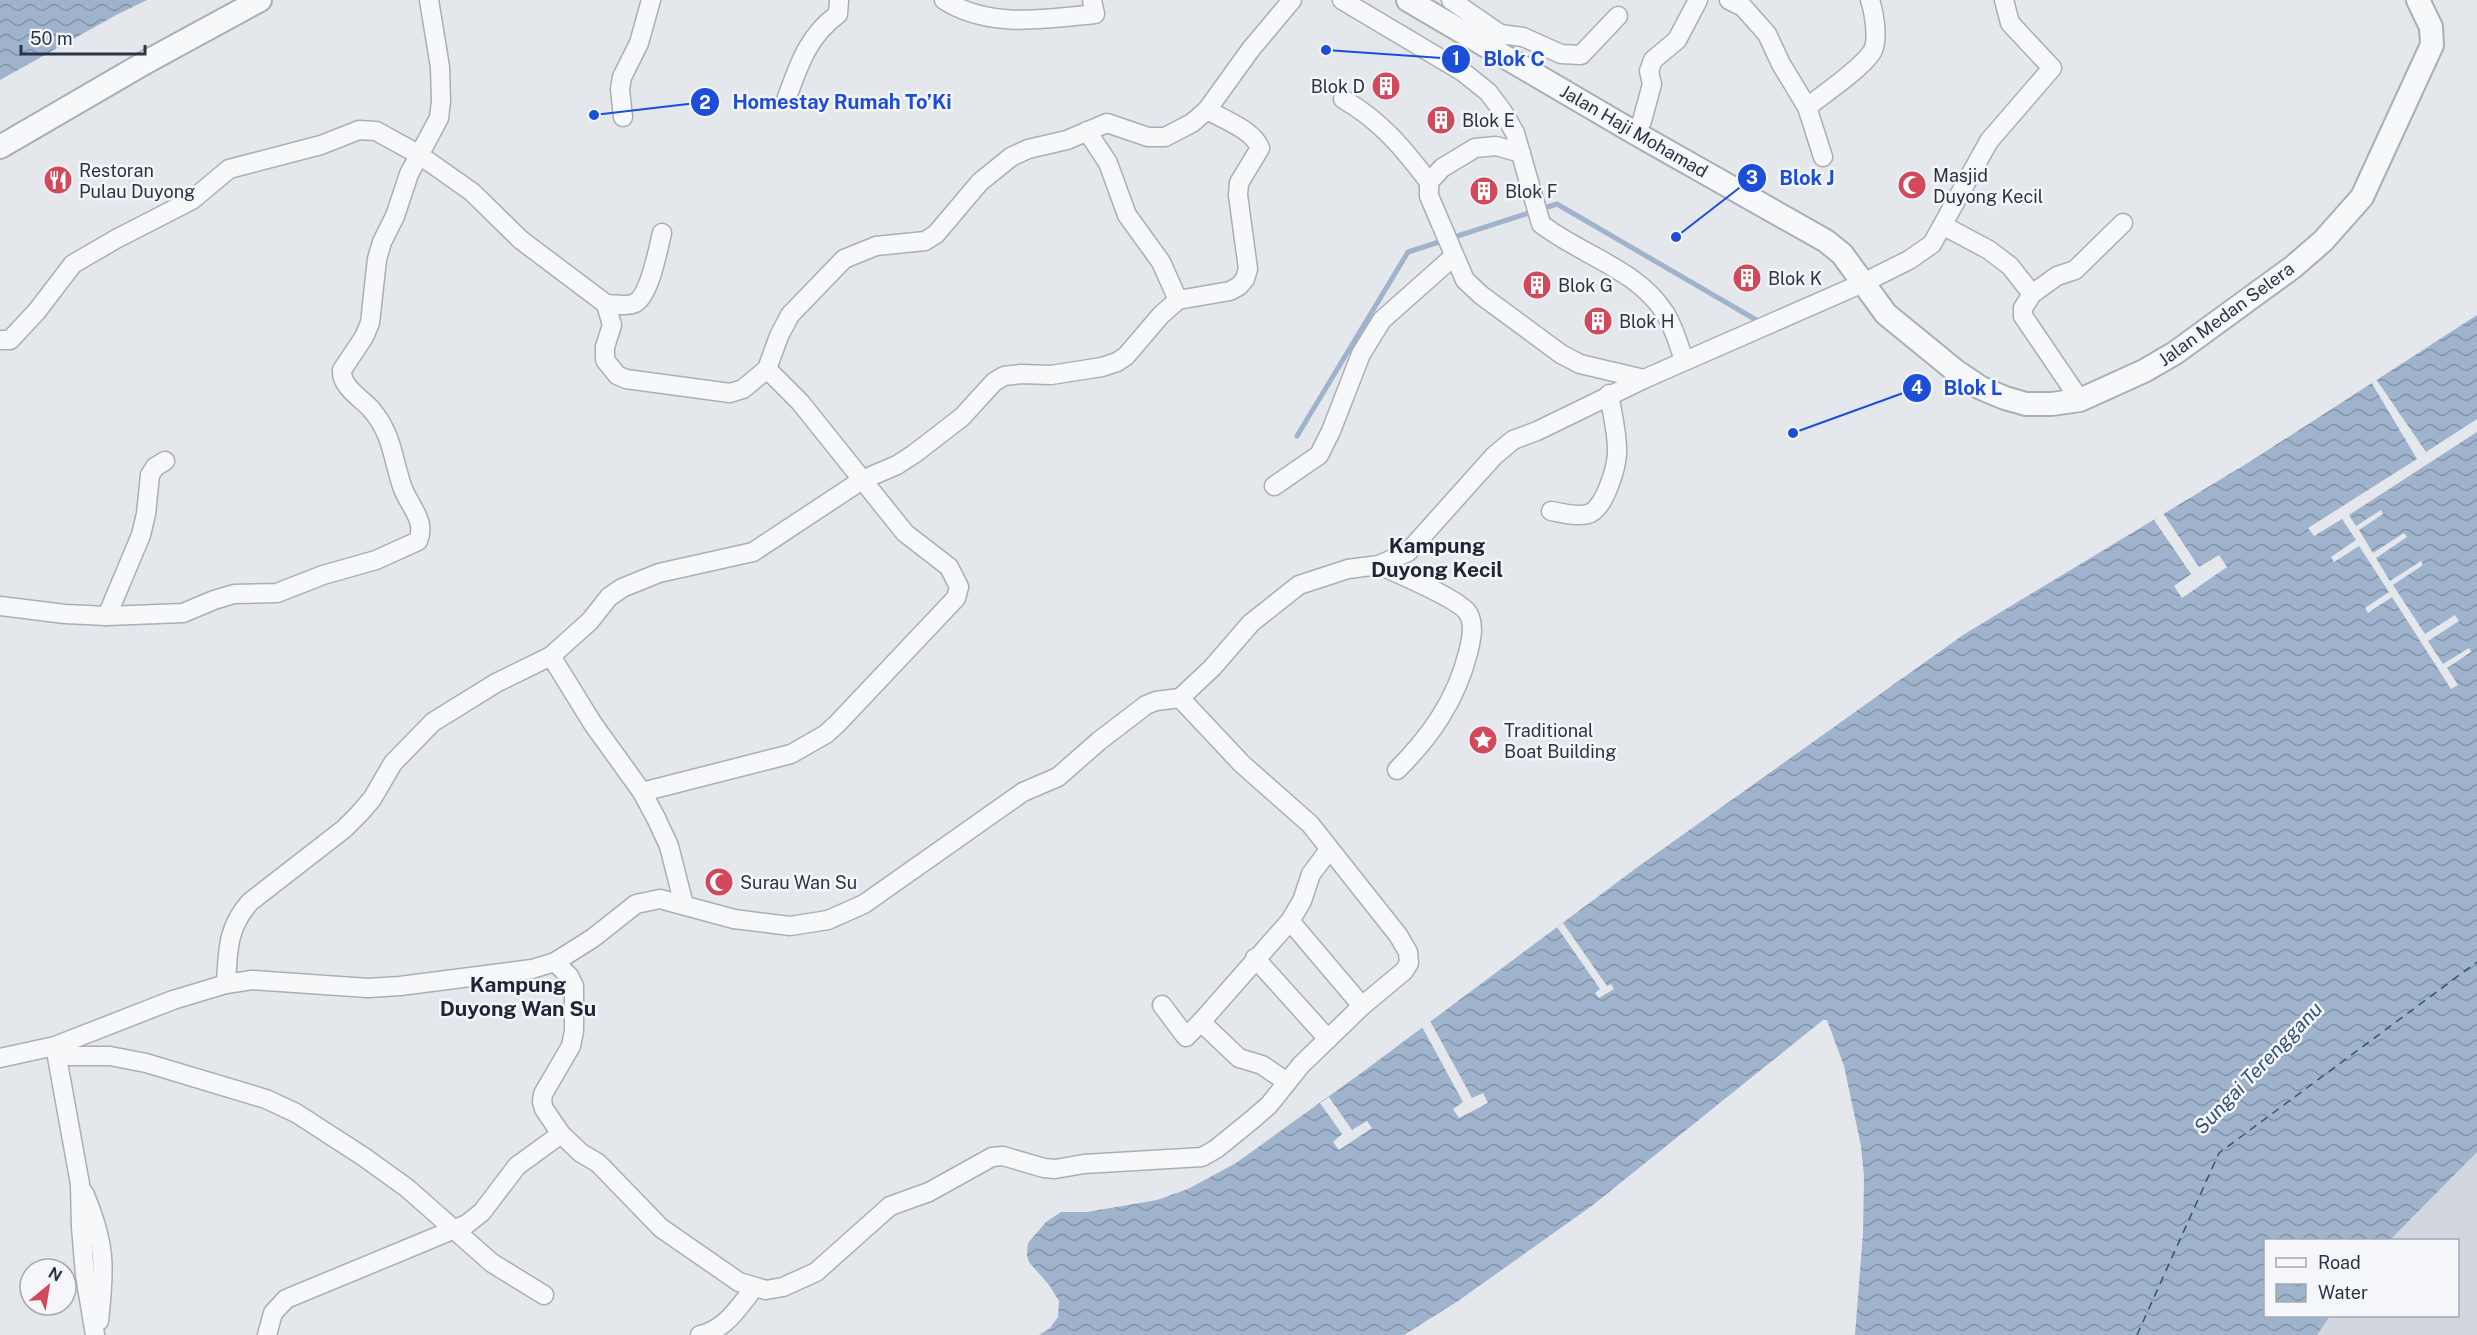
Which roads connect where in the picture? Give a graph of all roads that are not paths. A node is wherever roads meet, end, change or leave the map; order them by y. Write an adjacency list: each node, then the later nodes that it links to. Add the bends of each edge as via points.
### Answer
1 (260, 0): 25 (street)
2 (429, 0): 27 (street, via 440,67 441,101 439,118)
3 (651, 0): 22 (street, via 639,43 622,77)
4 (839, 0): 19 (street, via 838,14 823,25 804,53)
5 (944, 0): 6 (street, via 989,17 1015,20 1095,14)
6 (1092, 0)
7 (1292, 0): 21 (street)
8 (1342, 0): 26 (street, via 1463,72 1488,92 1509,123)
9 (1408, 0): 17 (street, Jalan Haji Mohamad)
10 (1451, 0): 17 (street)
11 (1698, 0): 24 (street, via 1677,40 1653,60 1648,71 1652,84)
12 (1729, 0): 20 (street, via 1743,7 1767,34)
13 (1870, 0): 20 (street, via 1874,50)
14 (2004, 0): 31 (street, via 2010,23 2052,68 1989,141)
15 (2418, 0): 43 (street, Jalan Medan Selera, via 2432,27 2432,45 2362,197 2341,223 2293,267 2185,346 2144,371)
16 (1618, 16): 17 (street, via 1581,55 1561,54 1522,37)
17 (1496, 42): 24 (street, Jalan Haji Mohamad)
18 (1343, 99): 29 (street, via 1396,139)
19 (786, 100)
20 (1807, 108): 28 (street)
21 (1207, 110): 23 (street, via 1180,131 1165,137 1148,137 1107,123); 36 (street, via 1248,134 1260,148 1239,183 1248,269 1245,279 1230,291)
22 (623, 117)
23 (1087, 131): 36 (street, via 1108,163 1126,215 1161,262); 40 (street, via 1067,140 1028,148 1011,157 980,182 936,234 925,241 876,246 844,259 790,315)
24 (1635, 133): 34 (street, Jalan Haji Mohamad, via 1826,241 1842,254)
25 (0, 147)
26 (1521, 153): 29 (street, via 1496,146 1475,148 1442,168); 39 (street, via 1536,211 1552,232 1630,277 1647,292 1675,332)
27 (418, 154): 37 (street, via 472,192 521,240); 38 (street, via 376,131 359,130 321,145 230,169 192,200 73,264 10,340); 50 (street, via 377,259 370,323 342,370 343,382 386,430 402,486 419,518 418,541 376,560 277,593 234,594 183,613)
28 (1823, 157)
29 (1430, 182): 33 (street, via 1429,196)
30 (2123, 223): 35 (street, via 2075,270 2057,276)
31 (1944, 226): 34 (street, via 1932,244); 35 (street, via 2010,266)
32 (662, 233): 37 (street, via 649,282 640,299 626,305)
33 (1452, 254): 41 (street, via 1465,280 1481,295 1561,354 1587,367); 46 (street, via 1382,320 1361,354 1319,455)
34 (1863, 283): 39 (street); 43 (street, Jalan Medan Selera, via 1886,314 1981,388 2026,404)
35 (2032, 294): 43 (street, via 2023,308 2023,316)
36 (1178, 300): 45 (street, via 1117,362 1051,375 1004,376 962,417 914,454)
37 (606, 304): 40 (street, via 612,325 605,360 617,375 626,379 730,393)
38 (0, 340)
39 (1684, 361): 41 (street)
40 (767, 369): 45 (street, via 800,402)
41 (1644, 379): 42 (street)
42 (1610, 394): 47 (street, via 1617,454 1606,494 1590,514 1574,516); 48 (street, via 1503,447 1408,552)
43 (2080, 400)
44 (165, 461): 50 (street, via 150,475 141,535)
45 (862, 480): 51 (street, via 753,552 659,573 622,588); 54 (street, via 905,533 949,567 959,587 956,598 837,724 811,744 791,754)
46 (1274, 486)
47 (1551, 511)
48 (1379, 565): 52 (street, via 1321,576 1291,591 1251,623); 53 (street, via 1454,602 1467,611 1472,624 1469,650 1454,695 1416,751)
49 (0, 606): 50 (street)
50 (107, 616)
51 (551, 656): 54 (street); 60 (street, via 496,683 433,722 393,763 372,799 344,829 250,902 237,919 229,940)
52 (1180, 698): 55 (street, via 1242,764 1310,824); 56 (street, via 1146,705 1058,777 1023,792 864,904 828,920 789,926 734,919)
53 (1397, 770)
54 (642, 792): 56 (street, via 669,846)
55 (1329, 850): 57 (street, via 1311,874); 62 (street, via 1408,952 1409,963 1404,971)
56 (684, 905): 59 (street, via 660,899 636,904)
57 (1290, 921): 58 (street); 62 (street)
58 (1255, 958): 63 (street); 64 (street)
59 (555, 962): 60 (street, via 496,975 399,986 368,988 252,980); 68 (street, via 574,986 571,1046 542,1102)
60 (226, 984): 65 (street, via 173,1000)
61 (1162, 1005): 63 (street, via 1186,1037)
62 (1362, 1006): 64 (street)
63 (1201, 1022): 67 (street, via 1239,1058 1262,1065)
64 (1328, 1039): 67 (street)
65 (57, 1051): 66 (street); 69 (street, via 146,1063 266,1099 296,1113 364,1157 407,1188); 72 (street, via 80,1184 85,1275)
66 (0, 1058)
67 (1287, 1082): 70 (street, via 1253,1119 1202,1157 1055,1169 1003,1156 992,1157 928,1192 890,1206 816,1272 783,1287)
68 (561, 1134): 69 (street, via 517,1166 482,1212); 70 (street, via 598,1163 661,1228 724,1273)
69 (454, 1230): 71 (street, via 492,1263); 73 (street, via 286,1299 273,1313)
70 (754, 1288): 74 (street, via 719,1328)
71 (544, 1295)
72 (96, 1335)
73 (267, 1335)
74 (700, 1335)

